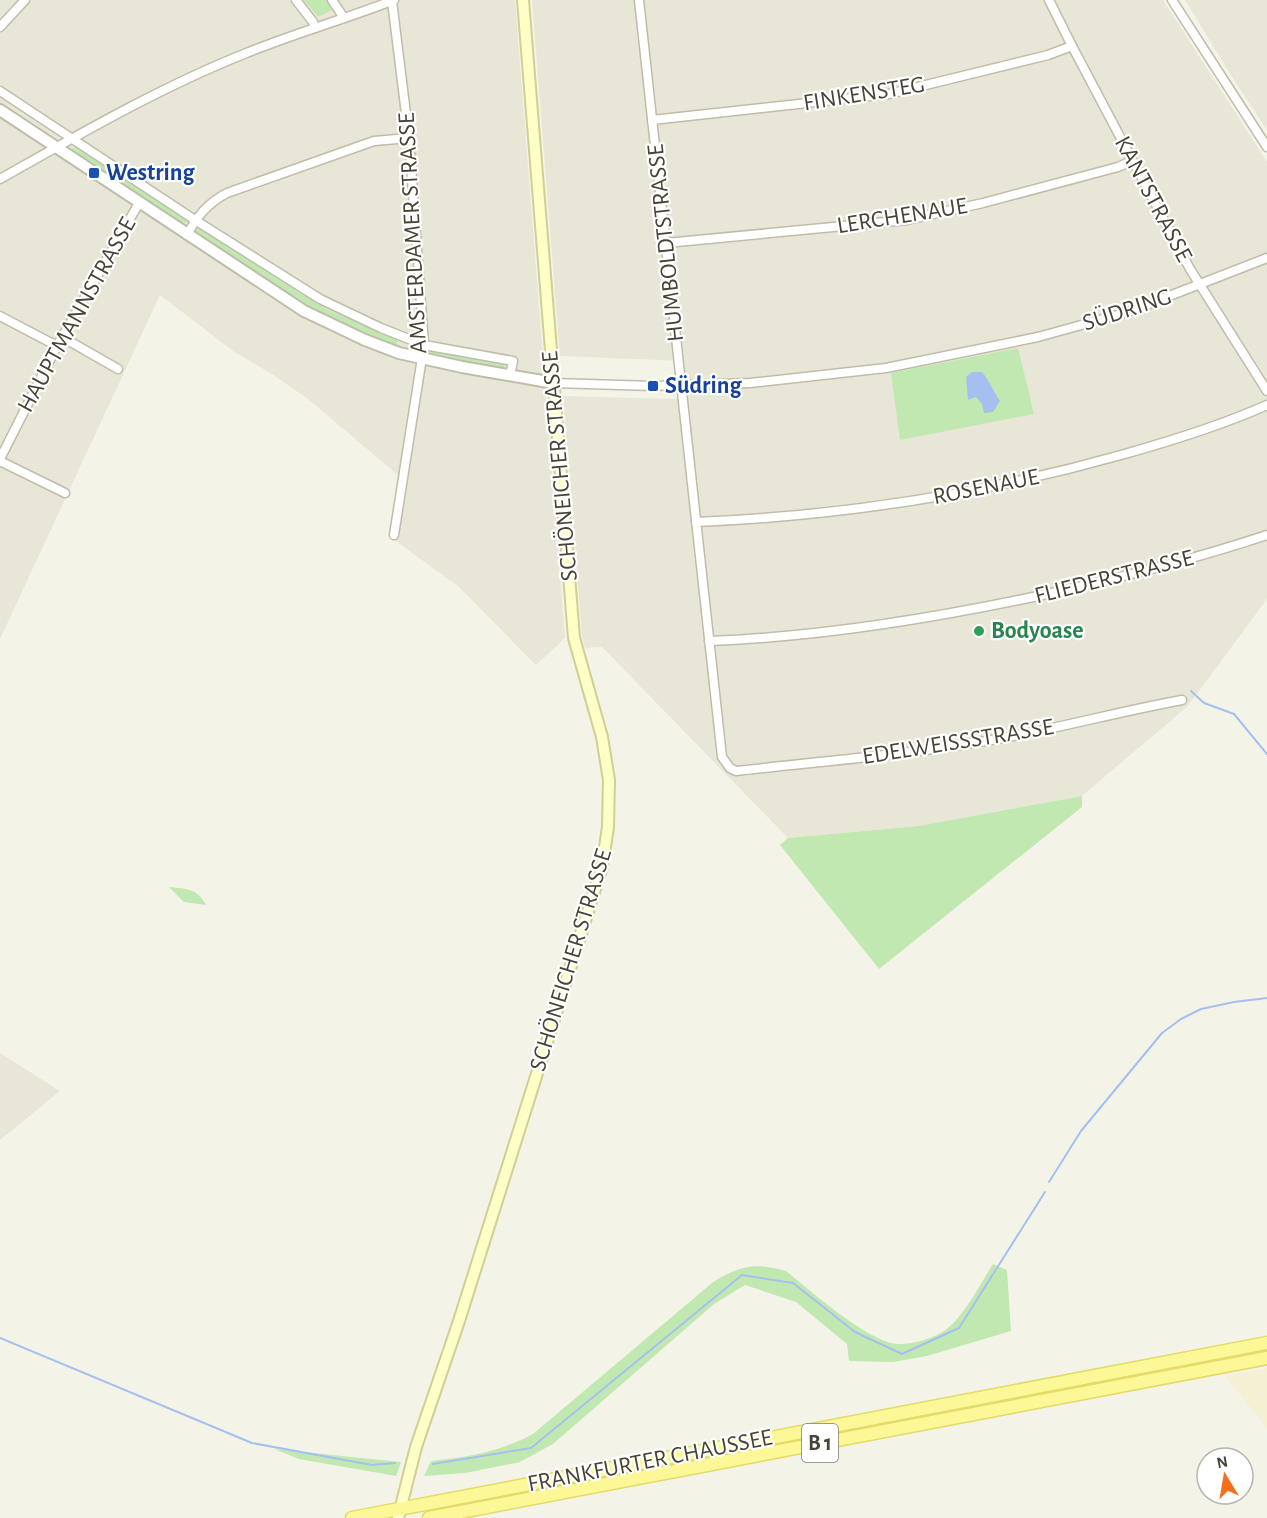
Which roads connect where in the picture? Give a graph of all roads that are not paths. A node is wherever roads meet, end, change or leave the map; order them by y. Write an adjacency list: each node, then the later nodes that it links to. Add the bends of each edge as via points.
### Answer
1 (25, 0): 10 (street)
2 (296, 0): 11 (street)
3 (332, 0): 9 (street)
4 (523, 0): 35 (main road, SCHÖNEICHER STRASSE)
5 (639, 0): 15 (street, HUMBOLDTSTRASSE)
6 (1049, 0): 12 (street, KANTSTRASSE)
7 (1172, 0): 19 (street)
8 (393, 1): 9 (street); 17 (street, AMSTERDAMER STRASSE)
9 (344, 18): 11 (street)
10 (0, 27)
11 (315, 28): 16 (street, via 210,69)
12 (1072, 46): 15 (street, FINKENSTEG, via 889,94); 20 (street, KANTSTRASSE)
13 (0, 91): 16 (street)
14 (0, 110): 18 (street)
15 (652, 120): 25 (street, HUMBOLDTSTRASSE)
16 (71, 138): 18 (street); 23 (street)
17 (409, 138): 23 (street, via 374,141 246,185 212,201); 30 (street, AMSTERDAMER STRASSE)
18 (56, 147): 21 (street); 22 (street)
19 (1267, 147)
20 (1132, 161): 25 (street, LERCHENAUE, via 907,220); 27 (street, KANTSTRASSE)
21 (0, 179)
22 (139, 203): 24 (street); 29 (street, HAUPTMANNSTRASSE)
23 (195, 220): 24 (street); 30 (street, via 320,299)
24 (187, 235): 32 (street, via 304,312 380,347)
25 (666, 243): 36 (street, HUMBOLDTSTRASSE)
26 (1267, 258): 27 (street, SÜDRING)
27 (1201, 285): 36 (street, SÜDRING, via 1111,317 934,360 793,380); 37 (street, KANTSTRASSE)
28 (0, 316): 31 (street)
29 (62, 337): 31 (street, HAUPTMANNSTRASSE); 33 (street)
30 (424, 345): 32 (street, AMSTERDAMER STRASSE); 34 (street, via 513,361)
31 (57, 346): 39 (street, HAUPTMANNSTRASSE)
32 (422, 359): 34 (street); 42 (street, AMSTERDAMER STRASSE)
33 (118, 369)
34 (510, 376): 35 (street)
35 (554, 383): 36 (street, SÜDRING); 49 (main road, SCHÖNEICHER STRASSE, via 574,638 608,769 606,846 459,1321 416,1447)
36 (680, 385): 41 (street, HUMBOLDTSTRASSE)
37 (1267, 391)
38 (1267, 405): 41 (street, ROSENAUE, via 1149,447 966,492 816,513)
39 (0, 460): 40 (street)
40 (65, 493)
41 (696, 522): 44 (street, HUMBOLDTSTRASSE)
42 (394, 535)
43 (1267, 535): 44 (street, FLIEDERSTRASSE, via 1131,575 970,611 822,632)
44 (709, 641): 46 (street, HUMBOLDTSTRASSE, via 722,757)
45 (1182, 700): 46 (street, EDELWEISSSTRASSE, via 1005,738 855,759)
46 (731, 770)
47 (1267, 1343): 49 (main road, FRANKFURTER CHAUSSEE / B 1)
48 (1267, 1358): 51 (main road, FRANKFURTER CHAUSSEE / B 1)
49 (399, 1513): 50 (main road, FRANKFURTER CHAUSSEE / B 1)
50 (352, 1518)
51 (429, 1518)

